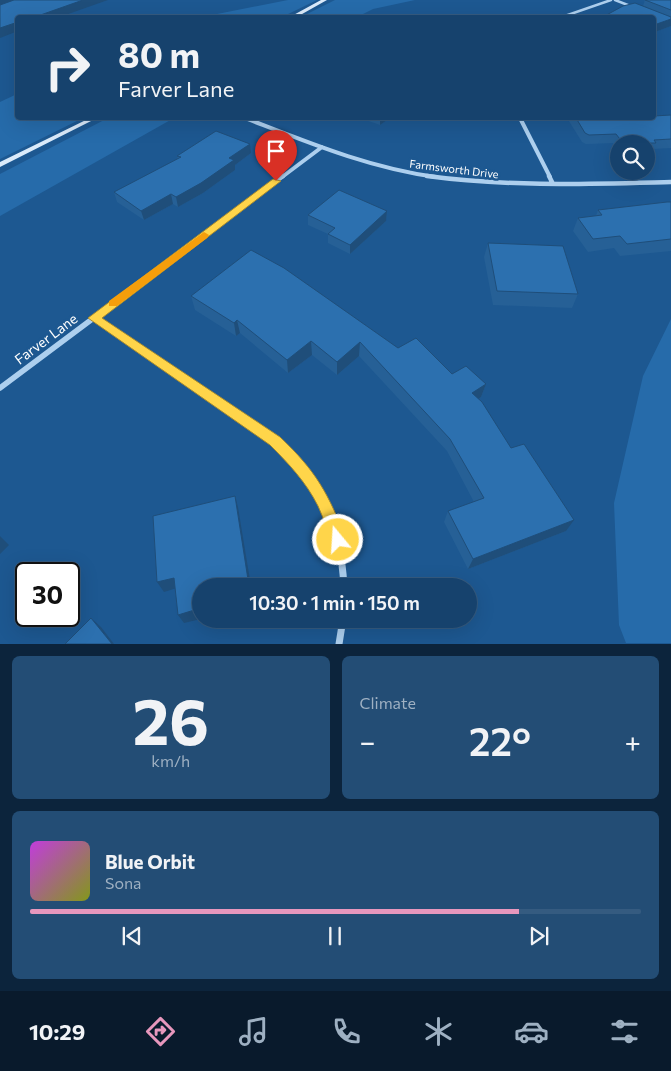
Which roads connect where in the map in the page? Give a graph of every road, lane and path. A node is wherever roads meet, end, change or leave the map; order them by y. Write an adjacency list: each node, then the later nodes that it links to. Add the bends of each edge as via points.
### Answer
1 (325, 0): 5 (street)
2 (611, 0): 6 (street)
3 (615, 0): 4 (street)
4 (639, 10)
5 (296, 15)
6 (568, 15)
7 (90, 120): 11 (street)
8 (250, 120): 10 (street, Farmsworth Drive)
9 (521, 120): 13 (street)
10 (322, 147): 13 (street, Farmsworth Drive, via 384,167 438,178 484,183); 14 (street, Farver Lane)
11 (0, 165)
12 (671, 182): 13 (street, Farmsworth Drive)
13 (553, 184)
14 (93, 318): 15 (street, Farver Lane); 16 (street, via 254,425 295,460 312,482 335,528)
15 (0, 388)
16 (343, 578)
17 (342, 628): 18 (street)
18 (339, 644)

